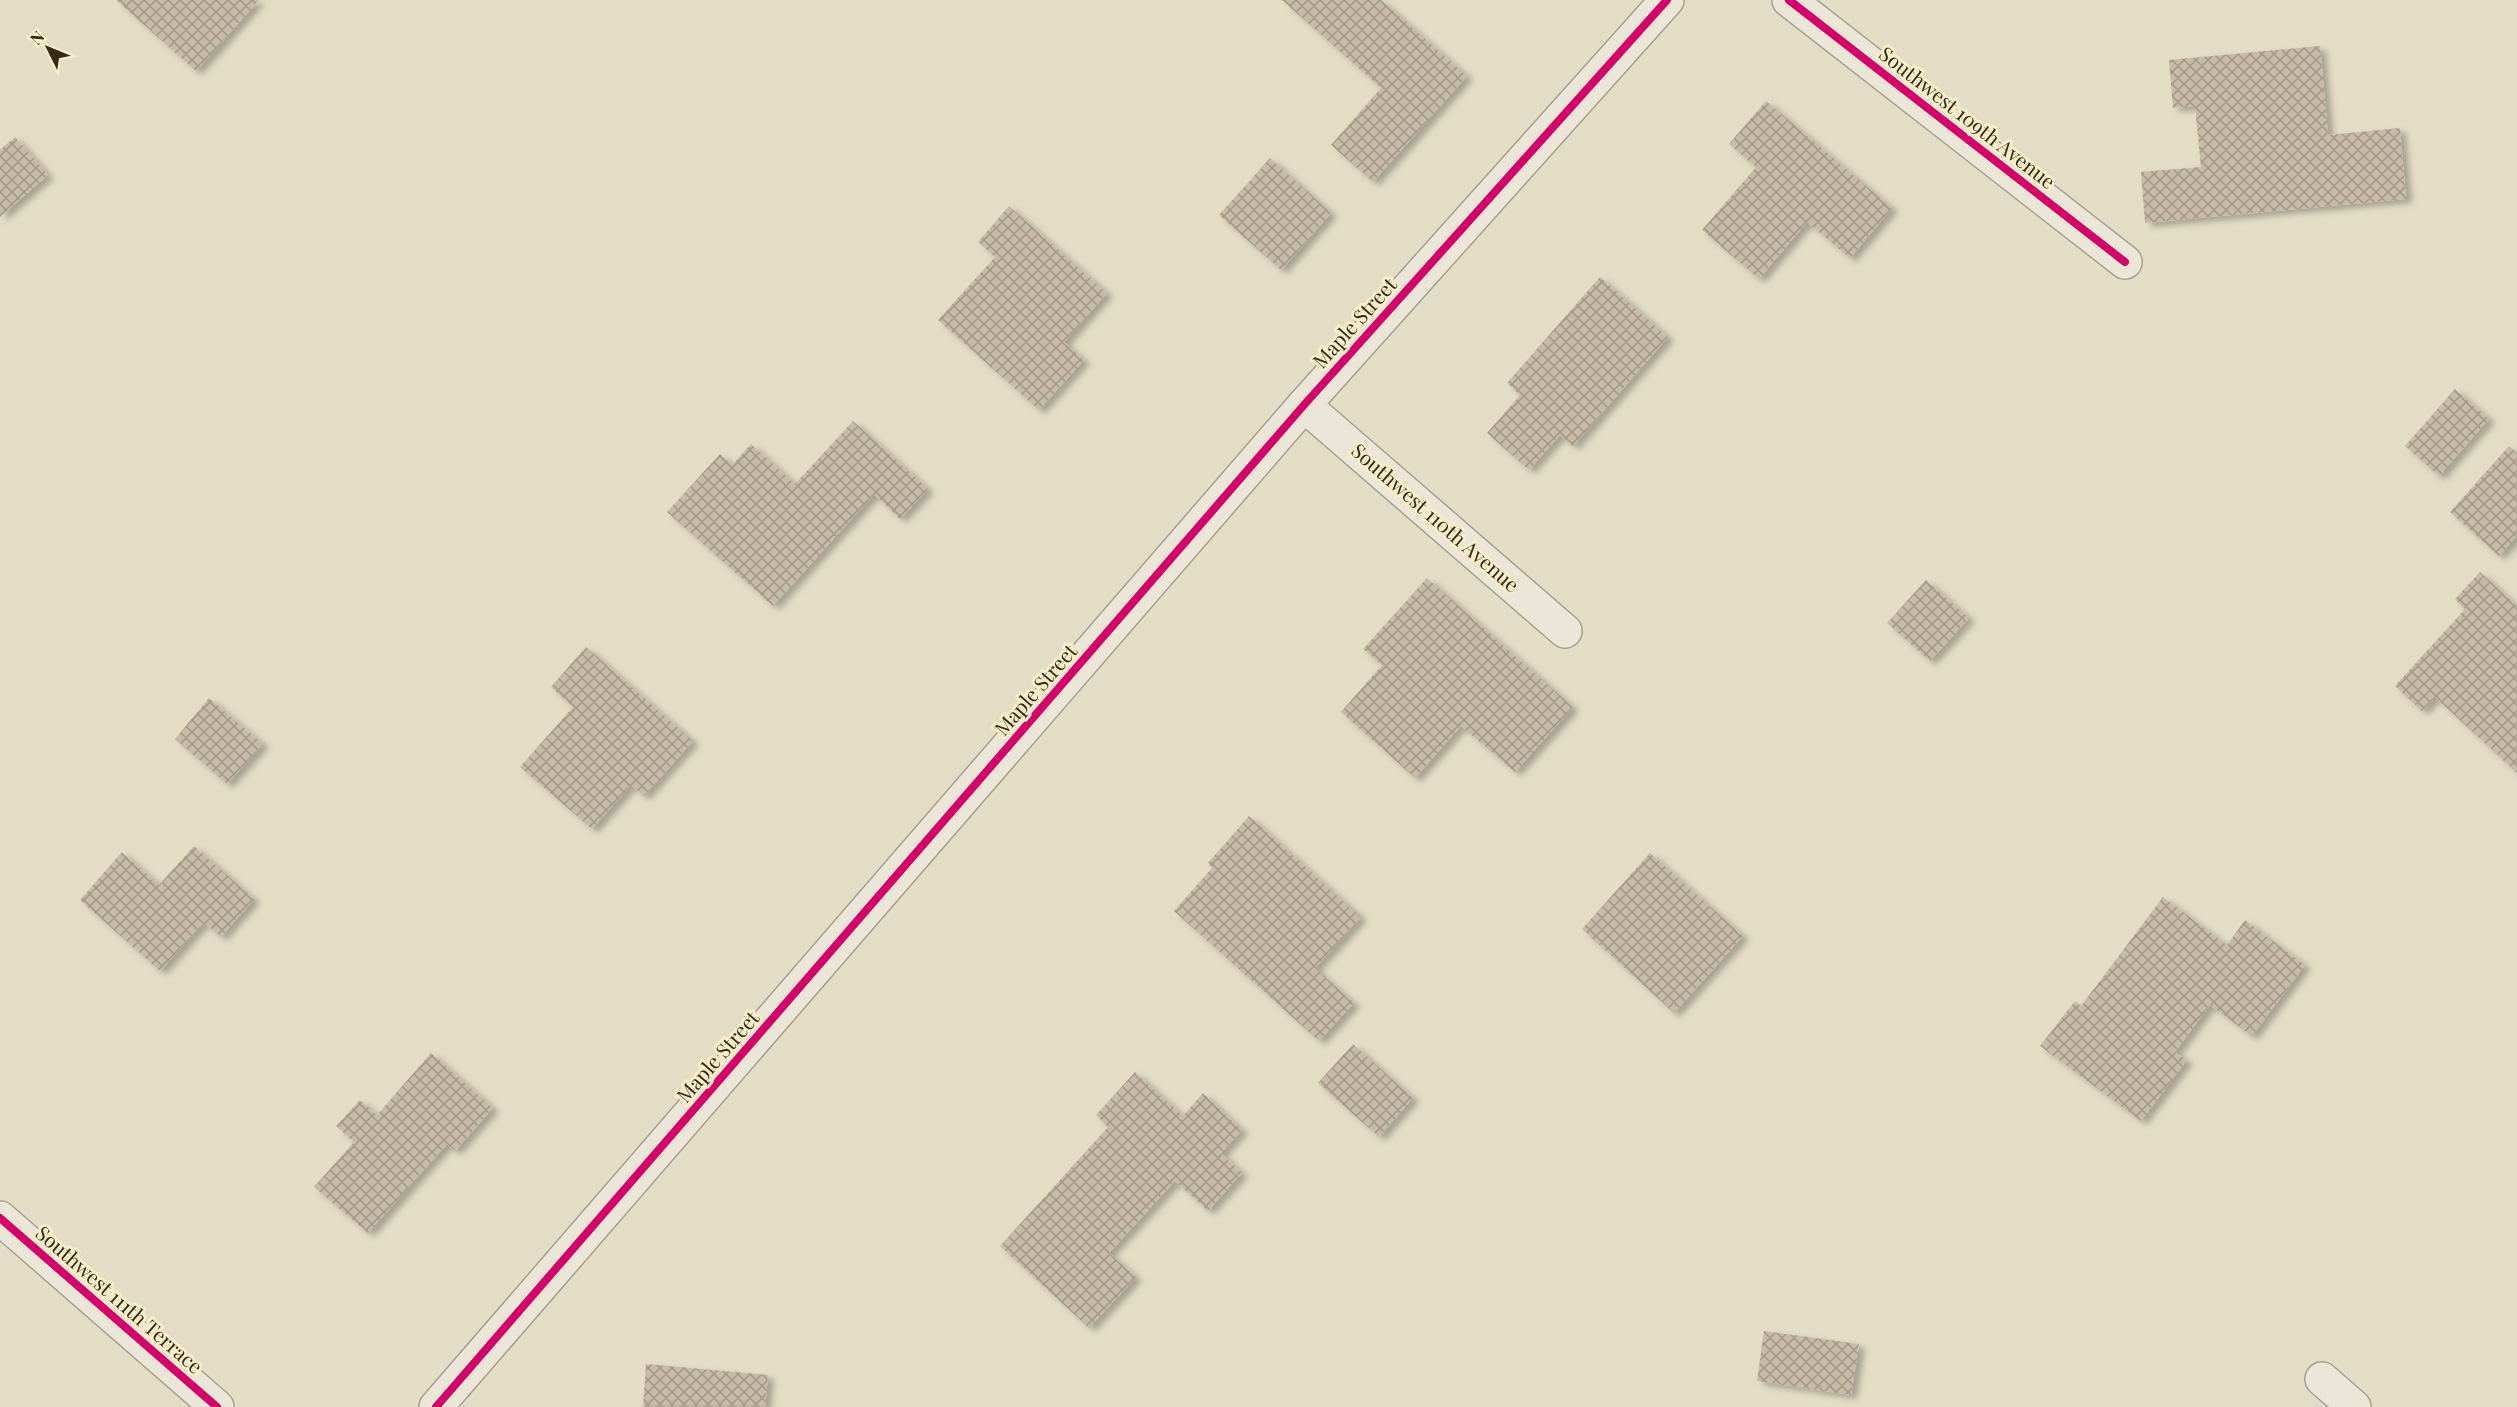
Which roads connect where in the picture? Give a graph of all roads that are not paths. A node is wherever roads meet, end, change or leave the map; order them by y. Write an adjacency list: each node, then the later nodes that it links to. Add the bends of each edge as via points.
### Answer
1 (1667, 0): 4 (street, Maple Street)
2 (1790, 0): 3 (street, Southwest 109th Avenue)
3 (2125, 262)
4 (1304, 405): 5 (street, Southwest 110th Avenue); 8 (street, Maple Street)
5 (1565, 631)
6 (0, 1218): 7 (street, Southwest 111th Terrace)
7 (217, 1407)
8 (436, 1407)

